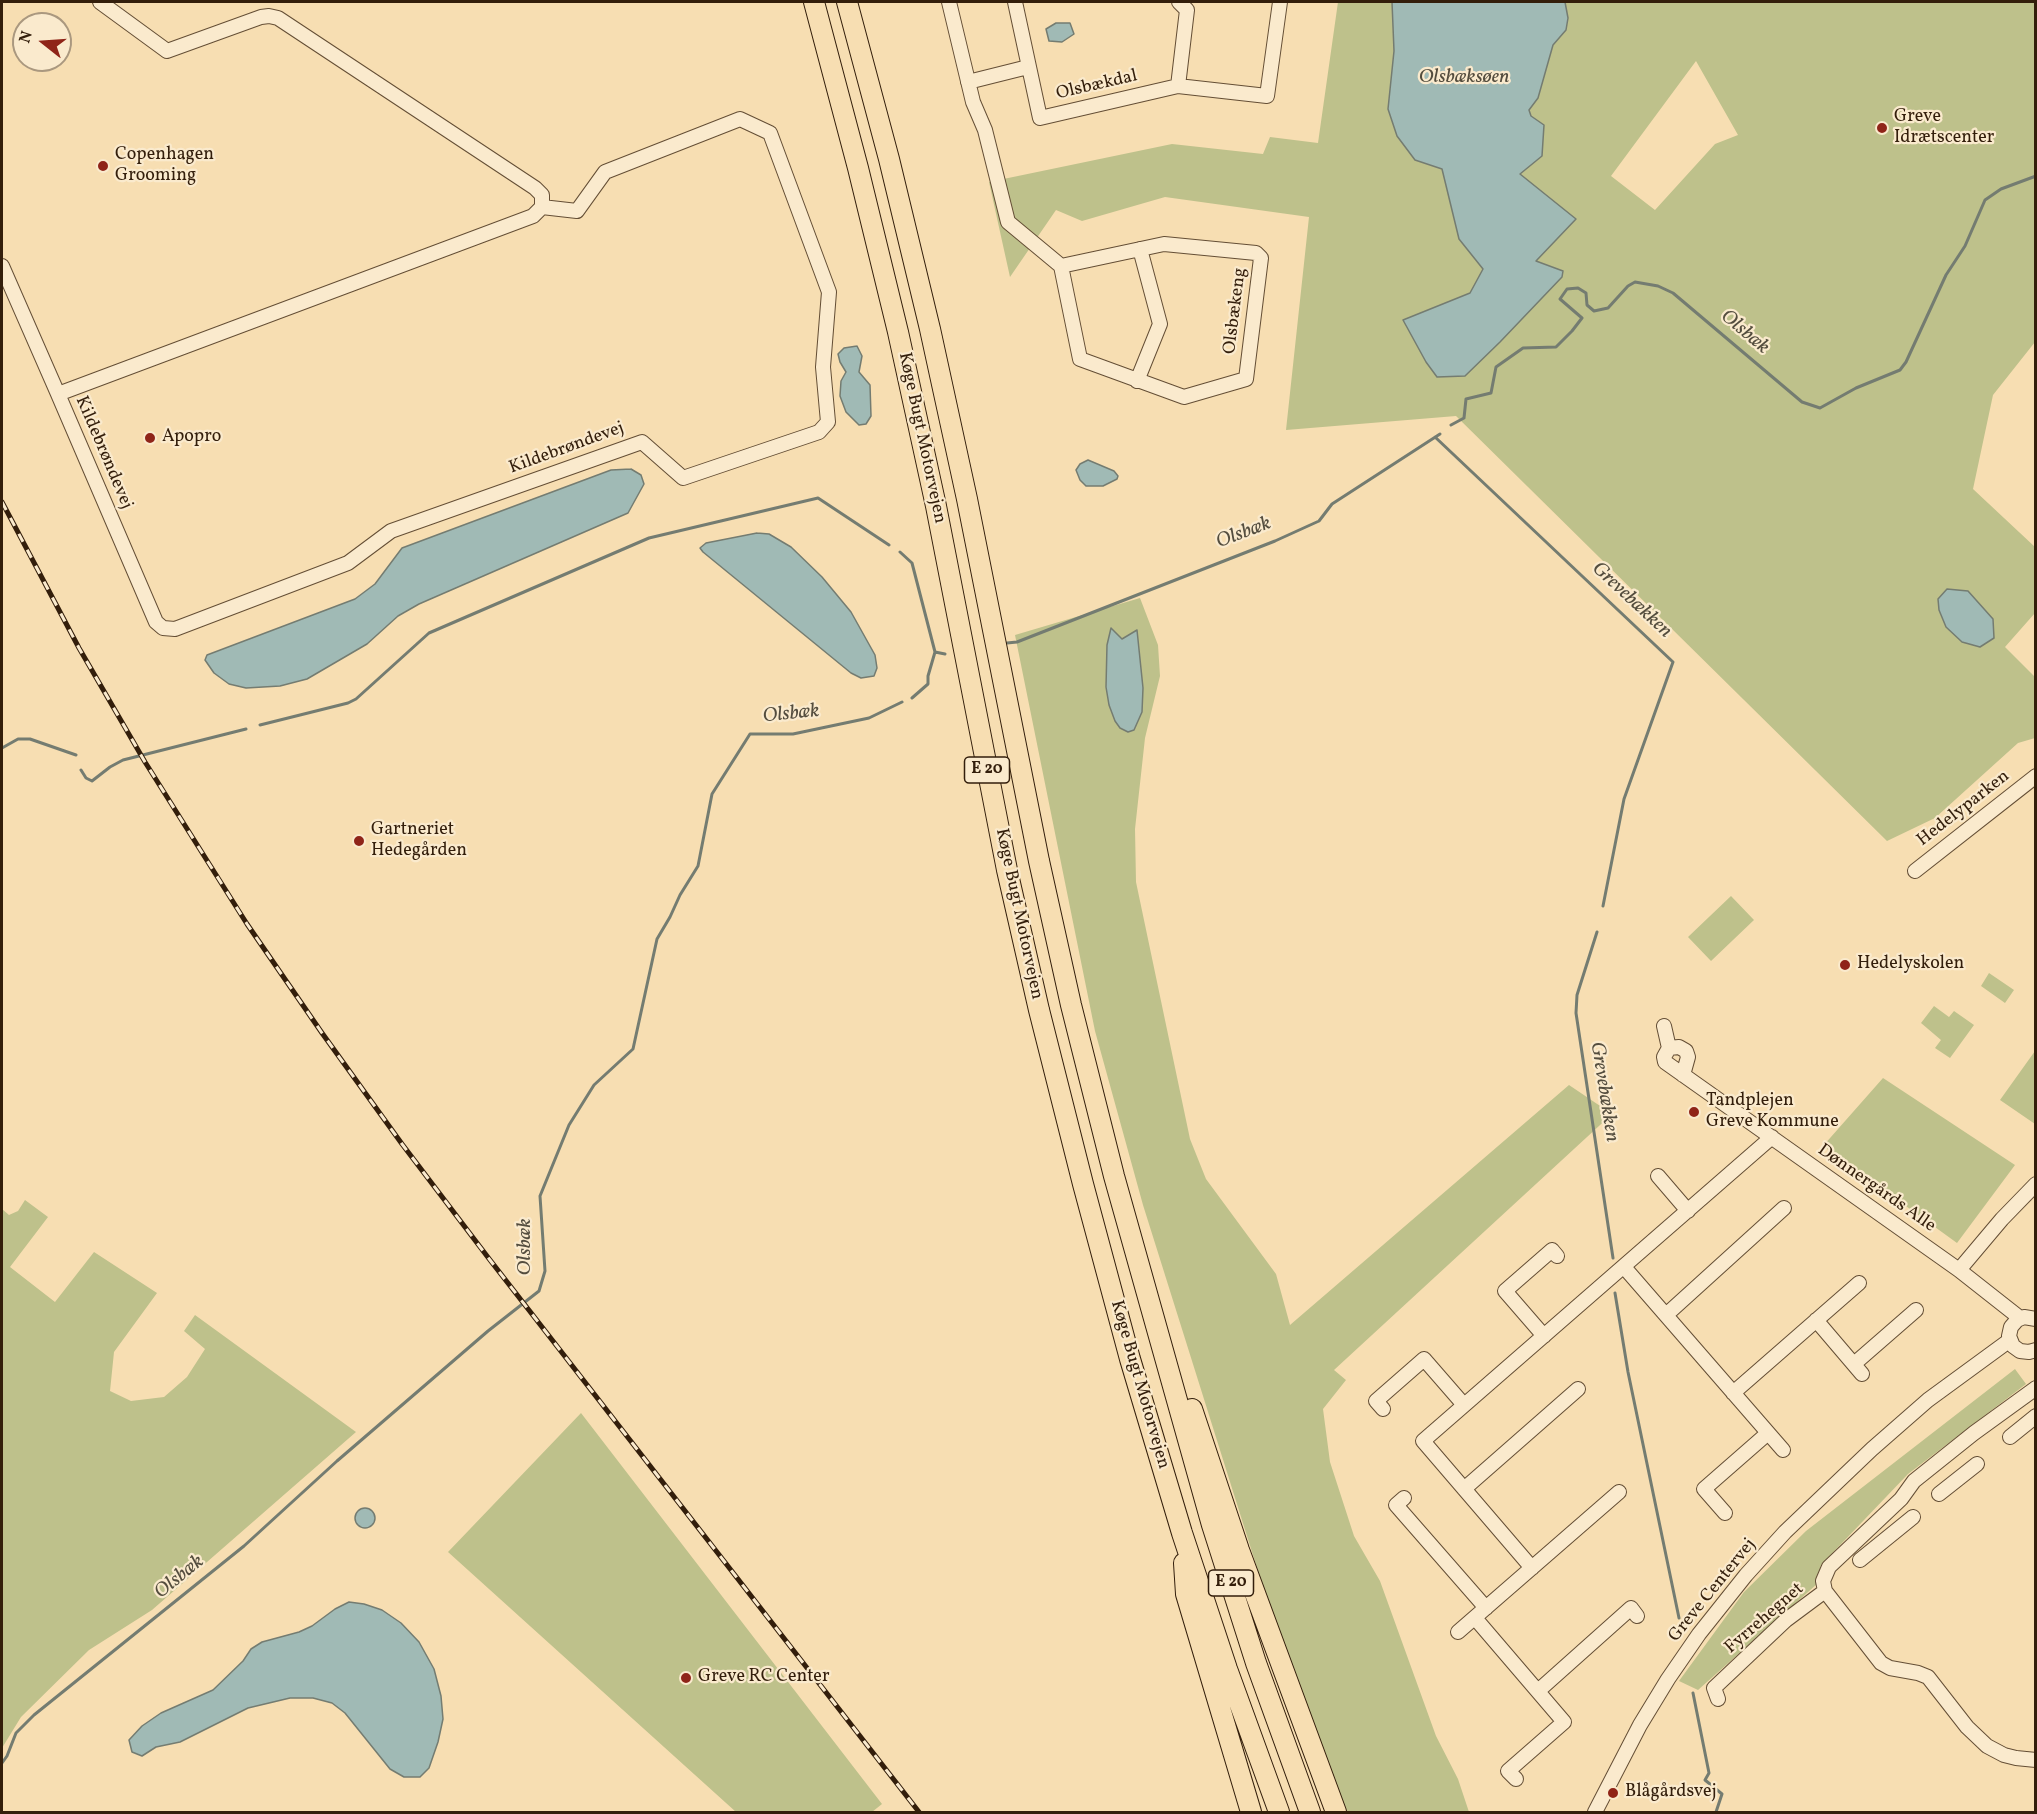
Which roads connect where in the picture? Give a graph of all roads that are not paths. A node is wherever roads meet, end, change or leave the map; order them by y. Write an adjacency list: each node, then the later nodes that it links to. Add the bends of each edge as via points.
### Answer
1 (100, 2): 11 (street, via 167,51 261,17 278,18 535,188 542,195)
2 (814, 2): 61 (highway, Køge Bugt Motorvejen / E 20, via 898,332 1039,1010 1130,1359)
3 (847, 2): 37 (highway, Køge Bugt Motorvejen / E 20, via 930,328 1071,1005)
4 (949, 2): 9 (street)
5 (1015, 2): 8 (street, Olsbækdal)
6 (1179, 2): 10 (street, via 1187,10)
7 (1280, 2): 10 (street, Olsbækdal, via 1267,96)
8 (1028, 67): 9 (street); 10 (street, Olsbækdal, via 1040,118)
9 (968, 82): 14 (street, via 985,130 1008,222)
10 (1178, 86)
11 (542, 207): 16 (street, Kildebrøndevej, via 533,216); 16 (street, Kildebrøndevej, via 576,211 605,172 740,119 770,133 829,292 823,367 828,422 819,432 683,478 642,442 391,531 348,563 175,629 156,622)
12 (1140, 249): 14 (street, Olsbækeng); 15 (street, via 1160,324); 15 (street, Olsbækeng, via 1164,244 1256,253 1261,258 1246,379 1184,396)
13 (2, 266): 16 (street, Kildebrøndevej)
14 (1061, 266): 15 (street, Olsbækeng, via 1080,359)
15 (1137, 381)
16 (58, 394)
17 (2036, 776): 18 (street, Hedelyparken)
18 (1915, 871)
19 (1665, 1026): 20 (street, Dønnergårds Alle, via 1669,1048 1686,1051 1683,1075)
20 (1772, 1137): 24 (street); 27 (street, Dønnergårds Alle)
21 (1658, 1176): 24 (street)
22 (2036, 1184): 27 (street)
23 (1784, 1208): 31 (street)
24 (1688, 1211): 26 (street)
25 (1557, 1256): 35 (street, via 1552,1250 1505,1291)
26 (1624, 1267): 31 (street); 35 (street)
27 (1959, 1270): 29 (street, Dønnergårds Alle)
28 (1859, 1283): 33 (street)
29 (2000, 1304): 34 (street, Dønnergårds Alle); 39 (street, via 2000,1338)
30 (1916, 1310): 33 (street, via 1858,1369)
31 (1665, 1315): 42 (street)
32 (2036, 1319): 34 (street)
33 (1816, 1320): 42 (street)
34 (2017, 1320): 36 (street, via 2010,1331)
35 (1544, 1336): 44 (street)
36 (2013, 1344): 38 (street, via 2024,1352); 39 (street, Greve Centervej); 47 (street, Greve Centervej, via 1934,1407)
37 (1162, 1350): 76 (highway, Køge Bugt Motorvejen / E 20, via 1256,1663); 77 (highway, via 1191,1404 1239,1550)
38 (2035, 1352)
39 (1982, 1360): 47 (street, Greve Centervej)
40 (2036, 1388): 43 (street)
41 (1578, 1389): 54 (street)
42 (1733, 1393): 48 (street)
43 (2015, 1403): 46 (street); 51 (street)
44 (1464, 1406): 45 (street, via 1424,1359 1376,1401); 54 (street, via 1423,1442)
45 (1383, 1409)
46 (2033, 1419): 49 (street)
47 (1901, 1424): 78 (street, Greve Centervej, via 1785,1532 1699,1634 1640,1725)
48 (1768, 1433): 50 (street); 58 (street, via 1704,1489)
49 (2010, 1437)
50 (1783, 1450)
51 (1940, 1460): 53 (street); 60 (street, via 1914,1481)
52 (1977, 1464): 53 (street)
53 (1956, 1480): 56 (street)
54 (1464, 1489): 64 (street)
55 (1618, 1492): 64 (street)
56 (1939, 1494)
57 (1404, 1498): 66 (street, via 1396,1505)
58 (1725, 1513)
59 (1913, 1517): 62 (street)
60 (1869, 1529): 62 (street); 65 (street, via 1829,1568 1823,1581)
61 (1182, 1533): 74 (highway, via 1186,1594); 75 (highway, Køge Bugt Motorvejen / E 20)
62 (1881, 1543): 63 (street)
63 (1860, 1560)
64 (1532, 1568): 66 (street)
65 (1825, 1591): 71 (street, Fyrrehegnet, via 1786,1620 1714,1688); 72 (street, Fyrrehegnet, via 1881,1663 1928,1677 1987,1746 2016,1758)
66 (1486, 1608): 68 (street)
67 (1637, 1616): 70 (street, via 1631,1608)
68 (1474, 1618): 69 (street); 70 (street)
69 (1458, 1632)
70 (1538, 1691): 73 (street, via 1564,1722 1509,1771)
71 (1718, 1699)
72 (2036, 1760)
73 (1516, 1779)
74 (1251, 1812)
75 (1279, 1812)
76 (1310, 1812)
77 (1336, 1812)
78 (1595, 1812)

